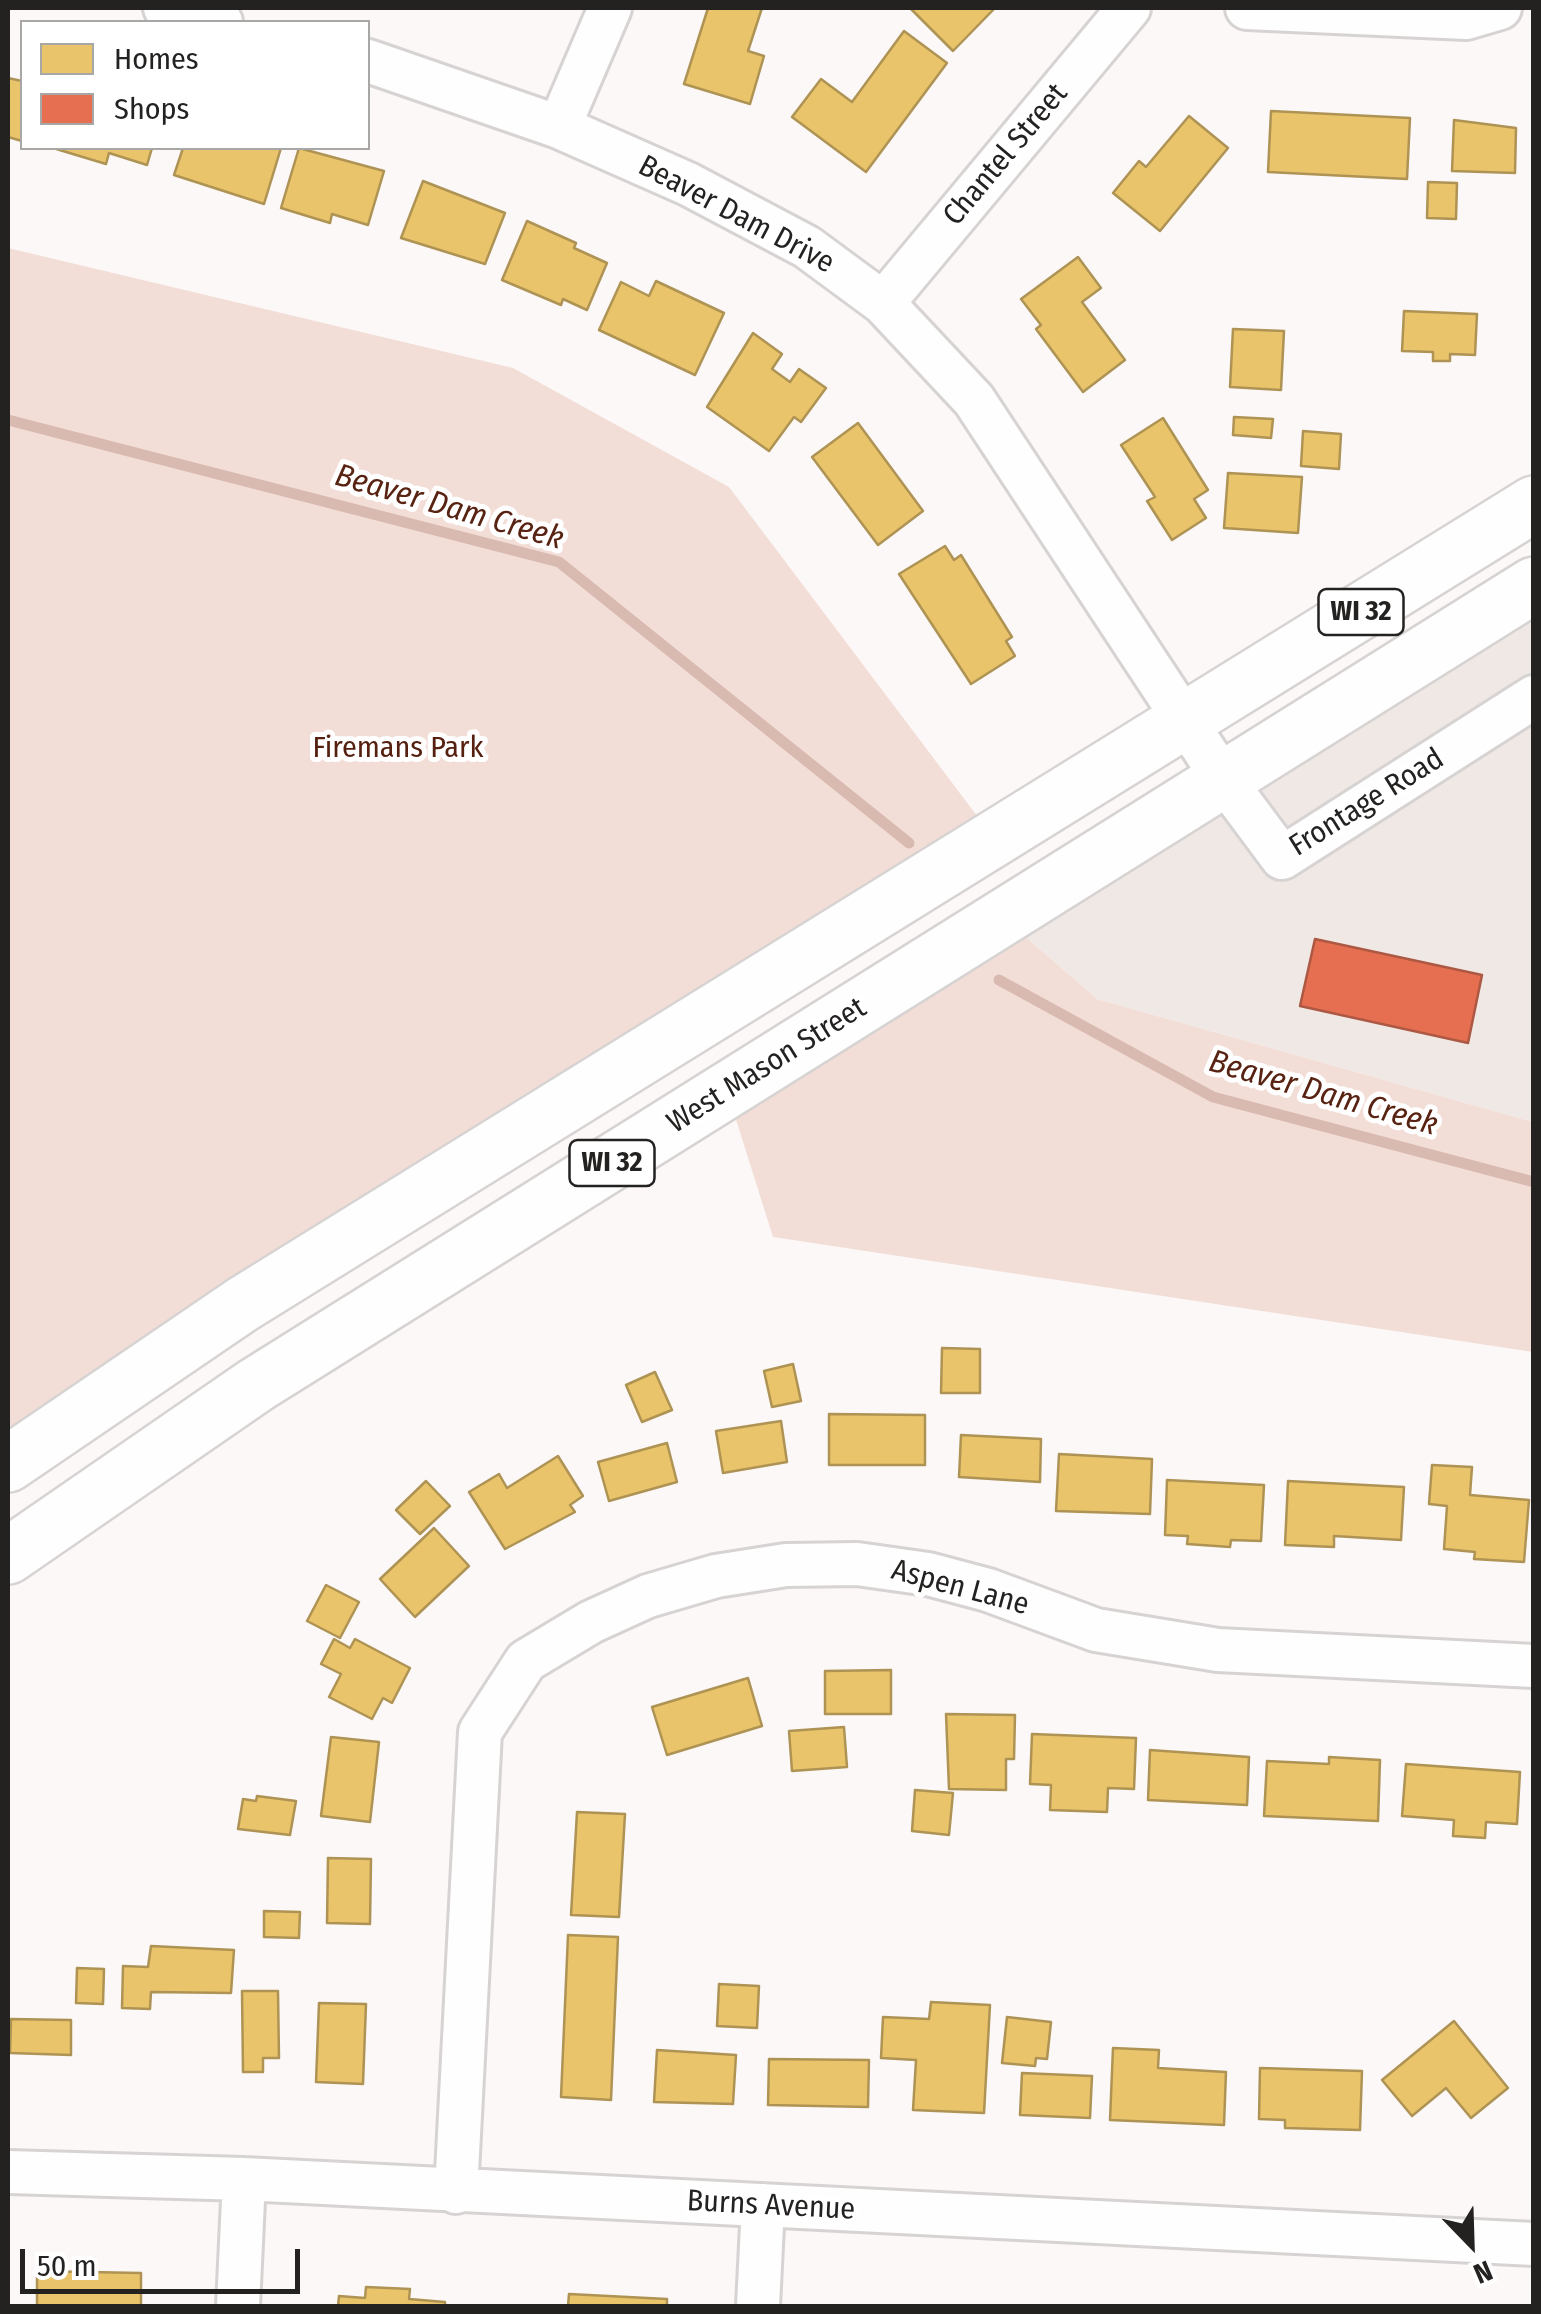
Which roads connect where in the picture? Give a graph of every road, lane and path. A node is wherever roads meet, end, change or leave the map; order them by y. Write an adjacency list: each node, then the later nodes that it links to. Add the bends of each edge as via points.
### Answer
1 (165, 8): 6 (street)
2 (610, 8): 8 (street)
3 (1129, 8): 9 (street, Chantel Street)
4 (1247, 8): 5 (street, via 1466,18)
5 (1500, 8)
6 (213, 20)
7 (370, 63): 8 (street, Beaver Dam Drive)
8 (559, 127): 9 (street, Beaver Dam Drive, via 808,247)
9 (883, 303): 13 (street, Beaver Dam Drive, via 974,400)
10 (1534, 504): 13 (main road, WI 32)
11 (1534, 586): 14 (main road, West Mason Street / WI 32)
12 (1534, 697): 14 (street, Frontage Road, via 1282,858)
13 (1188, 721): 14 (street, Beaver Dam Drive); 15 (main road, WI 32, via 259,1294)
14 (1224, 780): 16 (main road, West Mason Street / WI 32, via 256,1385)
15 (8, 1464)
16 (8, 1556)
17 (1534, 1666): 20 (street, Aspen Lane, via 1218,1650 1096,1630 958,1582 857,1564 716,1576 591,1622 526,1661 480,1732)
18 (8, 2172): 19 (street, Burns Avenue)
19 (244, 2179): 20 (street, Burns Avenue); 23 (street)
20 (456, 2192): 21 (street, Burns Avenue)
21 (763, 2205): 22 (street, Burns Avenue); 24 (street)
22 (1534, 2244)
23 (238, 2306)
24 (758, 2306)

